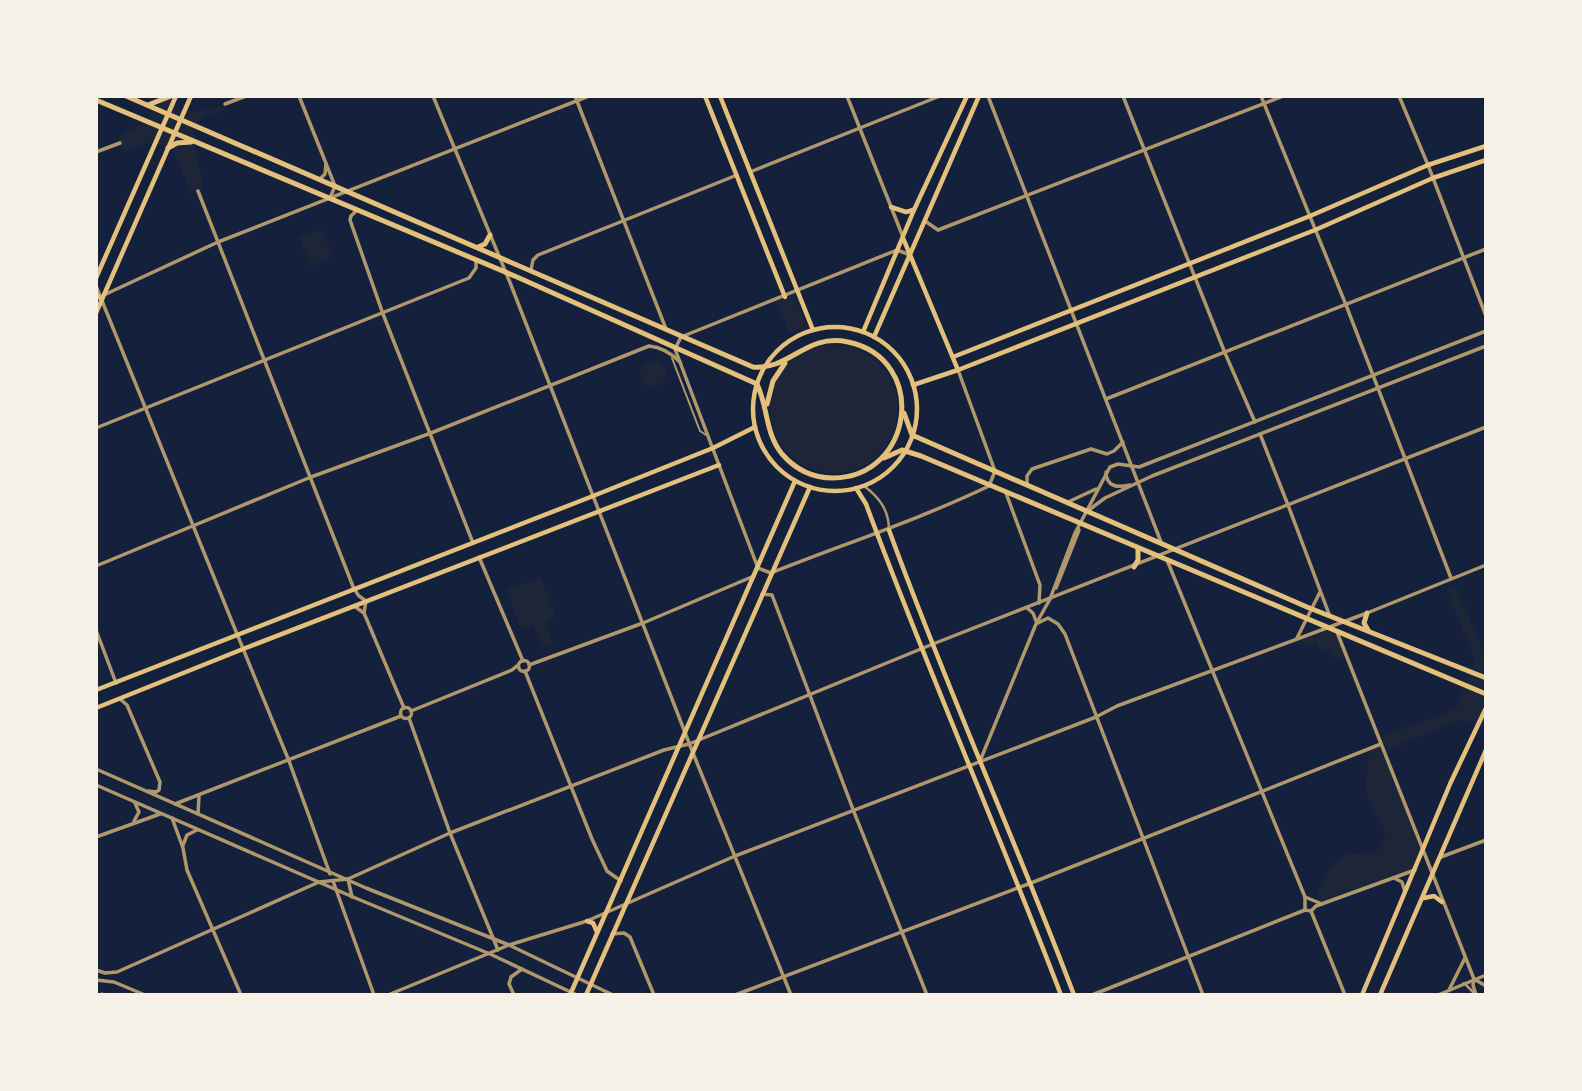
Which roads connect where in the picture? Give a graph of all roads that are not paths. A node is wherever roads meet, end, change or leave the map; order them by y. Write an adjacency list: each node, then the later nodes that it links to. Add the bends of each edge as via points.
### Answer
1 (126, 96): 23 (main road)
2 (174, 96): 23 (main road); 24 (main road)
3 (191, 96): 25 (main road)
4 (246, 96): 21 (street)
5 (299, 96): 37 (street)
6 (433, 96): 33 (street)
7 (589, 96): 19 (street)
8 (705, 96): 40 (main road)
9 (720, 96): 39 (main road)
10 (847, 96): 27 (street)
11 (940, 96): 27 (street)
12 (967, 96): 49 (main road)
13 (979, 96): 52 (main road)
14 (988, 96): 46 (street)
15 (1123, 96): 34 (street)
16 (1261, 96): 22 (street)
17 (1283, 96): 22 (street)
18 (1398, 96): 38 (street)
19 (576, 99): 33 (street); 53 (street)
20 (96, 100): 26 (main road)
21 (225, 104)
22 (1264, 104): 34 (street); 51 (street)
23 (147, 105): 24 (main road)
24 (169, 114): 25 (main road); 26 (main road)
25 (181, 119): 28 (main road); 42 (main road)
26 (163, 129): 28 (main road); 69 (main road)
27 (859, 129): 39 (street); 48 (street)
28 (175, 133): 29 (main road); 32 (main road)
29 (194, 142): 32 (main road); 47 (main road)
30 (120, 143): 35 (street)
31 (1486, 146): 38 (main road)
32 (168, 148): 74 (main road)
33 (454, 150): 45 (street); 55 (street)
34 (1144, 150): 46 (street); 65 (street)
35 (96, 152)
36 (1486, 160): 41 (main road)
37 (327, 162): 42 (street); 43 (street)
38 (1428, 165): 41 (street); 51 (main road)
39 (750, 172): 71 (main road)
40 (737, 175): 53 (street); 73 (main road)
41 (1433, 178): 54 (main road); 63 (street)
42 (320, 179): 43 (main road)
43 (335, 186): 45 (main road); 47 (street)
44 (198, 191): 57 (street)
45 (346, 191): 47 (street); 58 (main road)
46 (1027, 196): 52 (street, via 937,230); 76 (street)
47 (329, 200): 50 (main road); 57 (street)
48 (891, 207): 49 (main road); 56 (street)
49 (914, 210): 56 (main road)
50 (356, 211): 64 (main road); 78 (street, via 350,220)
51 (1310, 216): 54 (street); 65 (main road)
52 (925, 220): 61 (main road)
53 (625, 222): 66 (street, via 538,255); 82 (street)
54 (1315, 230): 68 (main road); 75 (street)
55 (490, 235): 58 (main road); 62 (street)
56 (903, 237): 60 (main road); 61 (main road)
57 (218, 242): 74 (street); 92 (street)
58 (478, 247): 62 (main road)
59 (1486, 249): 63 (street)
60 (897, 250): 61 (street); 71 (street); 84 (main road)
61 (910, 255): 86 (main road); 91 (main road)
62 (499, 256): 66 (main road); 67 (street)
63 (1463, 257): 75 (street); 79 (street)
64 (476, 262): 67 (main road); 78 (street, via 469,278)
65 (1191, 263): 68 (street); 76 (main road)
66 (531, 270): 82 (main road)
67 (506, 273): 88 (main road); 98 (street)
68 (1196, 276): 80 (main road); 89 (street)
69 (96, 278)
70 (96, 286): 74 (street)
71 (797, 292): 73 (street); 81 (main road)
72 (96, 294): 74 (main road)
73 (785, 297): 85 (street)
74 (103, 298): 77 (main road); 101 (street)
75 (1346, 305): 89 (street); 95 (street)
76 (1072, 309): 80 (street); 91 (main road)
77 (96, 313)
78 (383, 314): 92 (street); 108 (street)
79 (1486, 316)
80 (1077, 322): 94 (main road); 100 (street)
81 (813, 330): 84 (main road, via 847,327); 93 (main road, via 786,343)
82 (667, 331): 85 (main road)
83 (1486, 331): 95 (street)
84 (863, 332): 86 (main road)
85 (681, 337): 88 (street); 93 (main road, via 753,367)
86 (874, 337): 97 (main road, via 898,357)
87 (1486, 346): 99 (street)
88 (673, 351): 96 (main road); 98 (street, via 649,346); 111 (street); 111 (lane, via 700,431)
89 (1225, 353): 100 (street); 104 (street)
90 (791, 356): 93 (main road); 102 (main road, via 809,344 826,341 862,347 893,373); 103 (main road, via 773,381)
91 (953, 357): 94 (main road)
92 (266, 361): 101 (street); 121 (street)
93 (764, 366): 96 (main road)
94 (958, 370): 97 (main road); 120 (street)
95 (1372, 376): 99 (street); 104 (street)
96 (757, 384): 103 (main road); 105 (main road)
97 (913, 385): 110 (main road)
98 (550, 386): 108 (street); 131 (street)
99 (1376, 389): 109 (street); 116 (street)
100 (1105, 399): 112 (street)
101 (146, 409): 107 (street); 137 (street)
102 (903, 410): 110 (main road); 115 (main road, via 896,437)
103 (766, 414): 115 (main road, via 776,445 807,473 842,478)
104 (1255, 422): 118 (street)
105 (755, 427): 113 (main road); 122 (main road, via 766,454)
106 (1486, 427): 116 (street)
107 (96, 428)
108 (430, 433): 121 (street); 140 (street)
109 (1260, 434): 123 (street); 133 (street)
110 (912, 435): 114 (main road); 120 (main road)
111 (709, 437): 113 (street)
112 (1123, 442): 118 (street); 124 (street, via 1107,454 1091,449 1032,470)
113 (713, 448): 117 (street); 131 (main road)
114 (905, 450): 115 (main road); 125 (main road, via 892,468); 126 (main road)
115 (881, 459)
116 (1405, 459): 133 (street); 152 (street)
117 (719, 465): 134 (main road); 149 (street)
118 (1133, 467): 119 (street, via 1118,464); 123 (street)
119 (1106, 470): 123 (street, via 1112,485); 129 (street)
120 (996, 471): 124 (main road); 126 (street)
121 (311, 477): 137 (street); 153 (street)
122 (795, 481): 127 (main road); 149 (main road)
123 (1139, 482): 135 (street); 141 (street)
124 (1027, 485): 132 (main road)
125 (864, 486): 128 (main road); 138 (street, via 878,496)
126 (989, 486): 130 (main road); 138 (street)
127 (810, 487): 128 (main road, via 826,491); 150 (main road)
128 (856, 488): 139 (main road)
129 (1097, 488): 132 (street); 135 (street)
130 (1006, 493): 136 (main road); 158 (street, via 1040,585)
131 (593, 496): 134 (street); 140 (main road)
132 (1068, 502): 135 (main road)
133 (1288, 505): 143 (street); 154 (street)
134 (599, 511): 144 (main road); 167 (street)
135 (1087, 511): 136 (street); 141 (main road)
136 (1080, 524): 142 (main road); 156 (street)
137 (194, 527): 147 (street); 173 (street)
138 (889, 530): 139 (street); 175 (main road)
139 (877, 533): 150 (street); 177 (main road)
140 (473, 543): 153 (main road)
141 (1162, 544): 143 (main road)
142 (1138, 548): 145 (main road); 148 (main road)
143 (1176, 550): 145 (street); 161 (main road)
144 (479, 557): 157 (main road); 178 (street)
145 (1164, 557): 148 (street); 165 (main road); 179 (street)
146 (1486, 565): 152 (street)
147 (96, 566)
148 (1134, 567): 156 (street)
149 (758, 568): 150 (street); 151 (main road)
150 (771, 573): 155 (main road)
151 (755, 575): 167 (street); 193 (main road)
152 (1451, 578): 163 (street)
153 (354, 589): 157 (street); 173 (main road)
154 (1320, 592): 161 (street); 164 (street)
155 (762, 594): 183 (street, via 772,595); 194 (main road)
156 (1050, 599): 158 (street); 168 (street)
157 (366, 601): 159 (main road); 162 (street)
158 (1039, 603): 160 (street)
159 (354, 606): 162 (street); 176 (main road)
160 (1026, 608): 168 (street); 175 (street)
161 (1312, 609): 164 (main road); 165 (street)
162 (364, 613): 187 (street)
163 (1367, 613): 166 (street); 172 (main road, via 1364,623)
164 (1330, 616): 166 (main road)
165 (1306, 620): 169 (main road); 174 (street)
166 (1343, 622): 169 (street); 172 (main road)
167 (643, 623): 178 (street); 193 (street)
168 (1036, 624): 191 (street, via 1048,618 1065,634); 201 (street)
169 (1327, 627): 171 (main road); 174 (street)
170 (96, 630): 181 (street)
171 (1337, 632): 184 (main road); 196 (street)
172 (1370, 632): 180 (main road)
173 (237, 634): 176 (street); 181 (main road)
174 (1296, 640): 179 (street)
175 (933, 645): 177 (street); 201 (main road)
176 (243, 649): 185 (main road); 200 (street)
177 (922, 649): 183 (street); 202 (main road)
178 (524, 666): 189 (street); 205 (street)
179 (1213, 672): 191 (street); 207 (street)
180 (1486, 678)
181 (116, 683): 182 (main road)
182 (96, 690)
183 (810, 694): 194 (street); 211 (street)
184 (1486, 694)
185 (121, 699): 186 (main road); 206 (street, via 128,705 160,782 156,792)
186 (96, 708)
187 (404, 708): 189 (street); 190 (street)
188 (1486, 708): 222 (main road)
189 (411, 711): 192 (street)
190 (401, 716): 192 (street); 200 (street)
191 (1096, 717): 201 (street); 219 (street)
192 (409, 718): 217 (street)
193 (686, 732): 195 (street); 197 (main road)
194 (698, 740): 195 (street); 199 (main road)
195 (689, 744): 197 (street); 199 (street)
196 (1381, 744): 207 (street); 222 (street)
197 (680, 747): 205 (street); 231 (main road)
198 (1486, 750): 224 (main road)
199 (693, 752): 223 (street); 241 (main road)
200 (289, 761): 208 (street); 226 (street)
201 (980, 761): 202 (street); 233 (main road)
202 (970, 766): 211 (street); 234 (main road)
203 (96, 769): 206 (street)
204 (96, 785): 209 (street)
205 (570, 786): 217 (street); 231 (street, via 607,871)
206 (145, 791): 210 (street)
207 (1261, 793): 219 (street); 238 (street)
208 (199, 796): 210 (street); 213 (street)
209 (134, 800): 212 (street); 215 (street, via 139,812)
210 (175, 804): 213 (street)
211 (854, 812): 223 (street); 247 (street)
212 (162, 813): 214 (street); 215 (street)
213 (198, 814): 226 (street)
214 (171, 817): 216 (street); 221 (street)
215 (133, 822): 218 (street)
216 (201, 830): 221 (street, via 187,835); 232 (street)
217 (450, 833): 229 (street); 250 (street)
218 (96, 837)
219 (1143, 839): 233 (street); 254 (street)
220 (1486, 840): 224 (street)
221 (183, 848): 246 (street)
222 (1422, 851): 225 (main road); 227 (street)
223 (735, 856): 241 (street); 260 (street)
224 (1441, 857): 227 (main road)
225 (1416, 870): 228 (street); 236 (main road)
226 (330, 873): 229 (street); 230 (street)
227 (1432, 876): 239 (main road); 240 (street)
228 (1392, 878): 236 (street, via 1402,882); 242 (street)
229 (348, 879): 230 (street); 237 (street); 250 (street)
230 (333, 881): 232 (street); 235 (street)
231 (621, 881): 243 (main road)
232 (319, 882): 235 (street); 246 (street)
233 (1031, 883): 234 (street); 283 (main road)
234 (1020, 887): 247 (street); 282 (main road)
235 (337, 890): 237 (street); 272 (street)
236 (1405, 893): 287 (main road)
237 (352, 897): 253 (street)
238 (1305, 897): 242 (street); 244 (street)
239 (1423, 898): 240 (main road, via 1434,896); 288 (main road)
240 (1442, 902): 255 (street)
241 (625, 904): 243 (street); 249 (main road)
242 (1322, 904): 244 (street)
243 (608, 911): 245 (street); 248 (main road)
244 (1308, 911): 254 (street); 286 (street)
245 (587, 920): 248 (main road); 251 (street)
246 (211, 929): 258 (street); 271 (street)
247 (902, 931): 260 (street); 281 (street)
248 (598, 933): 262 (main road)
249 (612, 934): 266 (main road); 278 (street, via 630,937)
250 (492, 938): 251 (street); 252 (street)
251 (509, 945): 252 (street); 262 (street)
252 (498, 950): 253 (street)
253 (490, 954): 257 (street); 273 (street)
254 (1187, 956): 284 (street); 285 (street)
255 (1465, 958): 263 (street); 268 (street)
256 (96, 970): 258 (street)
257 (522, 970): 269 (street); 274 (street, via 511,977)
258 (117, 972): 264 (street)
259 (1486, 975): 263 (street)
260 (783, 976): 279 (street); 280 (street)
261 (97, 979): 264 (street)
262 (577, 979): 266 (street); 269 (main road)
263 (1474, 979): 265 (street); 267 (street); 290 (street)
264 (114, 982): 270 (street)
265 (1464, 983): 268 (street); 290 (street)
266 (590, 985): 276 (main road); 277 (street)
267 (1486, 986)
268 (1449, 990): 289 (street)
269 (570, 993): 275 (street)
270 (145, 995)
271 (242, 995)
272 (374, 995)
273 (388, 995)
274 (514, 995)
275 (577, 995)
276 (586, 995)
277 (613, 995)
278 (654, 995)
279 (734, 995)
280 (791, 995)
281 (927, 995)
282 (1061, 995)
283 (1074, 995)
284 (1092, 995)
285 (1203, 995)
286 (1345, 995)
287 (1362, 995)
288 (1380, 995)
289 (1438, 995)
290 (1475, 995)

